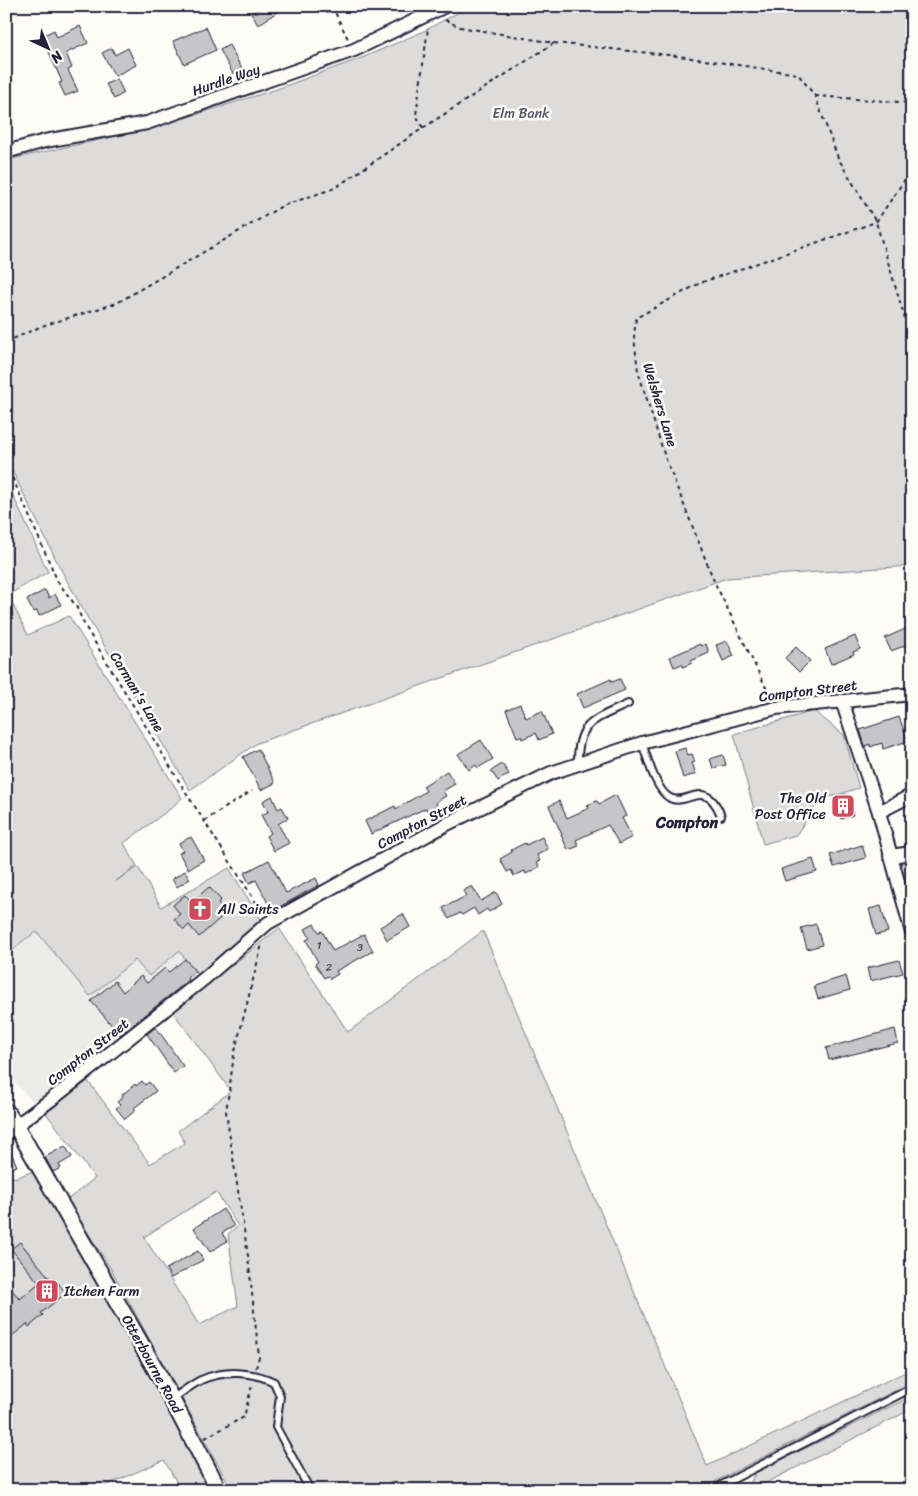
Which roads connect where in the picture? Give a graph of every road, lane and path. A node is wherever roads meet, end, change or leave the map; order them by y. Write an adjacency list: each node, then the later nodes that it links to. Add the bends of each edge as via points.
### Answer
1 (332, 6): 5 (path)
2 (445, 6): 3 (street, Hurdle Way)
3 (430, 13): 4 (path, via 460,27); 5 (street, Hurdle Way); 8 (path, via 416,116)
4 (554, 43): 6 (path, via 678,56 798,74); 8 (path)
5 (354, 50): 9 (street, Hurdle Way, via 147,123 45,141)
6 (815, 96): 7 (path); 11 (path, via 838,158)
7 (912, 104)
8 (423, 128): 12 (path, via 335,188 282,206 117,303 42,326)
9 (6, 152)
10 (912, 169): 11 (path)
11 (876, 222): 13 (path); 18 (path, Welshers Lane, via 700,283 636,318 634,337 638,371 665,456 714,581)
12 (6, 342)
13 (912, 342)
14 (6, 463): 25 (path, Carman's Lane, via 58,582 76,606)
15 (912, 694): 16 (street, Compton Street)
16 (842, 701): 18 (street, Compton Street); 23 (street)
17 (628, 704): 20 (lane, via 597,719 583,732)
18 (776, 708): 19 (street, Compton Street)
19 (642, 743): 20 (street, Compton Street); 24 (lane, via 665,795 676,800 704,795)
20 (578, 764): 28 (street, Compton Street, via 551,773 448,824)
21 (252, 791): 25 (path)
22 (912, 795): 23 (street)
23 (879, 812): 27 (street)
24 (721, 816)
25 (204, 821): 28 (path, Carman's Lane)
26 (912, 853): 27 (street)
27 (890, 856): 29 (street)
28 (268, 923): 31 (street, Compton Street, via 205,978); 32 (path, via 234,1055 226,1112 248,1256 259,1357)
29 (912, 933)
30 (6, 1111): 31 (street, Otterbourne Road)
31 (11, 1130): 34 (street, Otterbourne Road)
32 (255, 1375): 34 (lane, via 229,1373 216,1376 200,1381); 35 (path, via 244,1417); 37 (lane, via 274,1382 278,1389 276,1427)
33 (912, 1388): 38 (lane)
34 (172, 1400): 35 (street, Otterbourne Road)
35 (195, 1443): 36 (street, Otterbourne Road)
36 (218, 1490)
37 (310, 1490)
38 (712, 1490)

